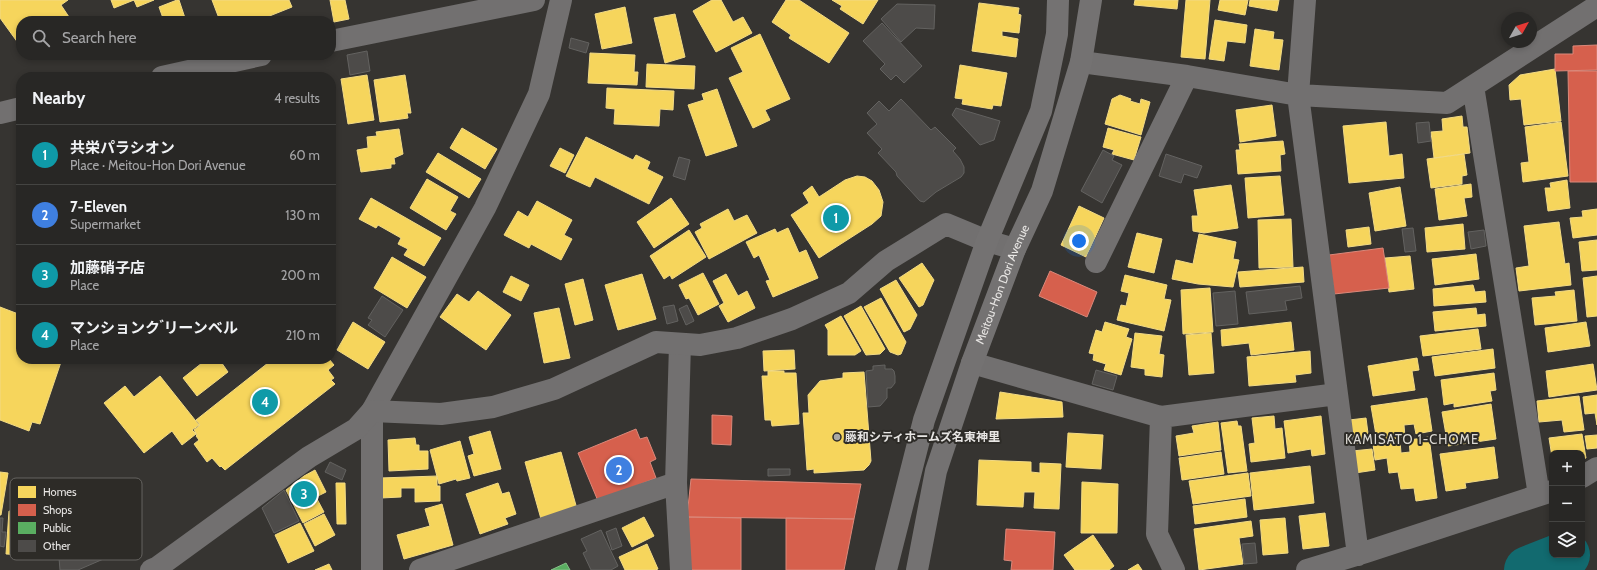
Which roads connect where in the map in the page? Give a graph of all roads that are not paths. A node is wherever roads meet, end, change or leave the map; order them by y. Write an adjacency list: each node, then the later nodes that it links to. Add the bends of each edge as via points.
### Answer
1 (534, 0): 7 (street)
2 (562, 0): 22 (street, via 539,94 485,208)
3 (1058, 0): 16 (main road, via 1057,34 1041,111)
4 (1091, 0): 8 (main road, Meitou-Hon Dori Avenue)
5 (1305, 0): 13 (street)
6 (1597, 6): 12 (street)
7 (336, 40)
8 (1081, 62): 11 (street); 17 (main road, Meitou-Hon Dori Avenue, via 1042,191)
9 (250, 63): 10 (street)
10 (193, 72)
11 (1188, 76): 13 (street); 18 (street)
12 (1473, 86): 13 (street, via 1447,103); 27 (street)
13 (1298, 95): 21 (street)
14 (16, 109): 15 (street)
15 (0, 113)
16 (987, 241): 17 (street); 19 (street, via 946,224 886,262 849,293 792,319 738,338 700,345); 33 (main road, via 924,420)
17 (1016, 249): 20 (main road, Meitou-Hon Dori Avenue)
18 (1096, 262)
19 (680, 344): 22 (street, via 656,342 554,389 493,407 441,414); 26 (street)
20 (972, 363): 23 (street); 34 (main road, Meitou-Hon Dori Avenue, via 936,471)
21 (1337, 394): 23 (street); 28 (street)
22 (372, 411): 29 (street, via 356,428 309,457); 30 (street)
23 (1161, 417): 35 (street, via 1157,534)
24 (1597, 468): 25 (street)
25 (1585, 475)
26 (676, 483): 31 (street); 32 (street)
27 (1545, 493): 28 (street)
28 (1358, 555): 36 (street)
29 (151, 570)
30 (372, 570)
31 (420, 570)
32 (681, 570)
33 (886, 570)
34 (917, 570)
35 (1174, 570)
36 (1307, 570)

